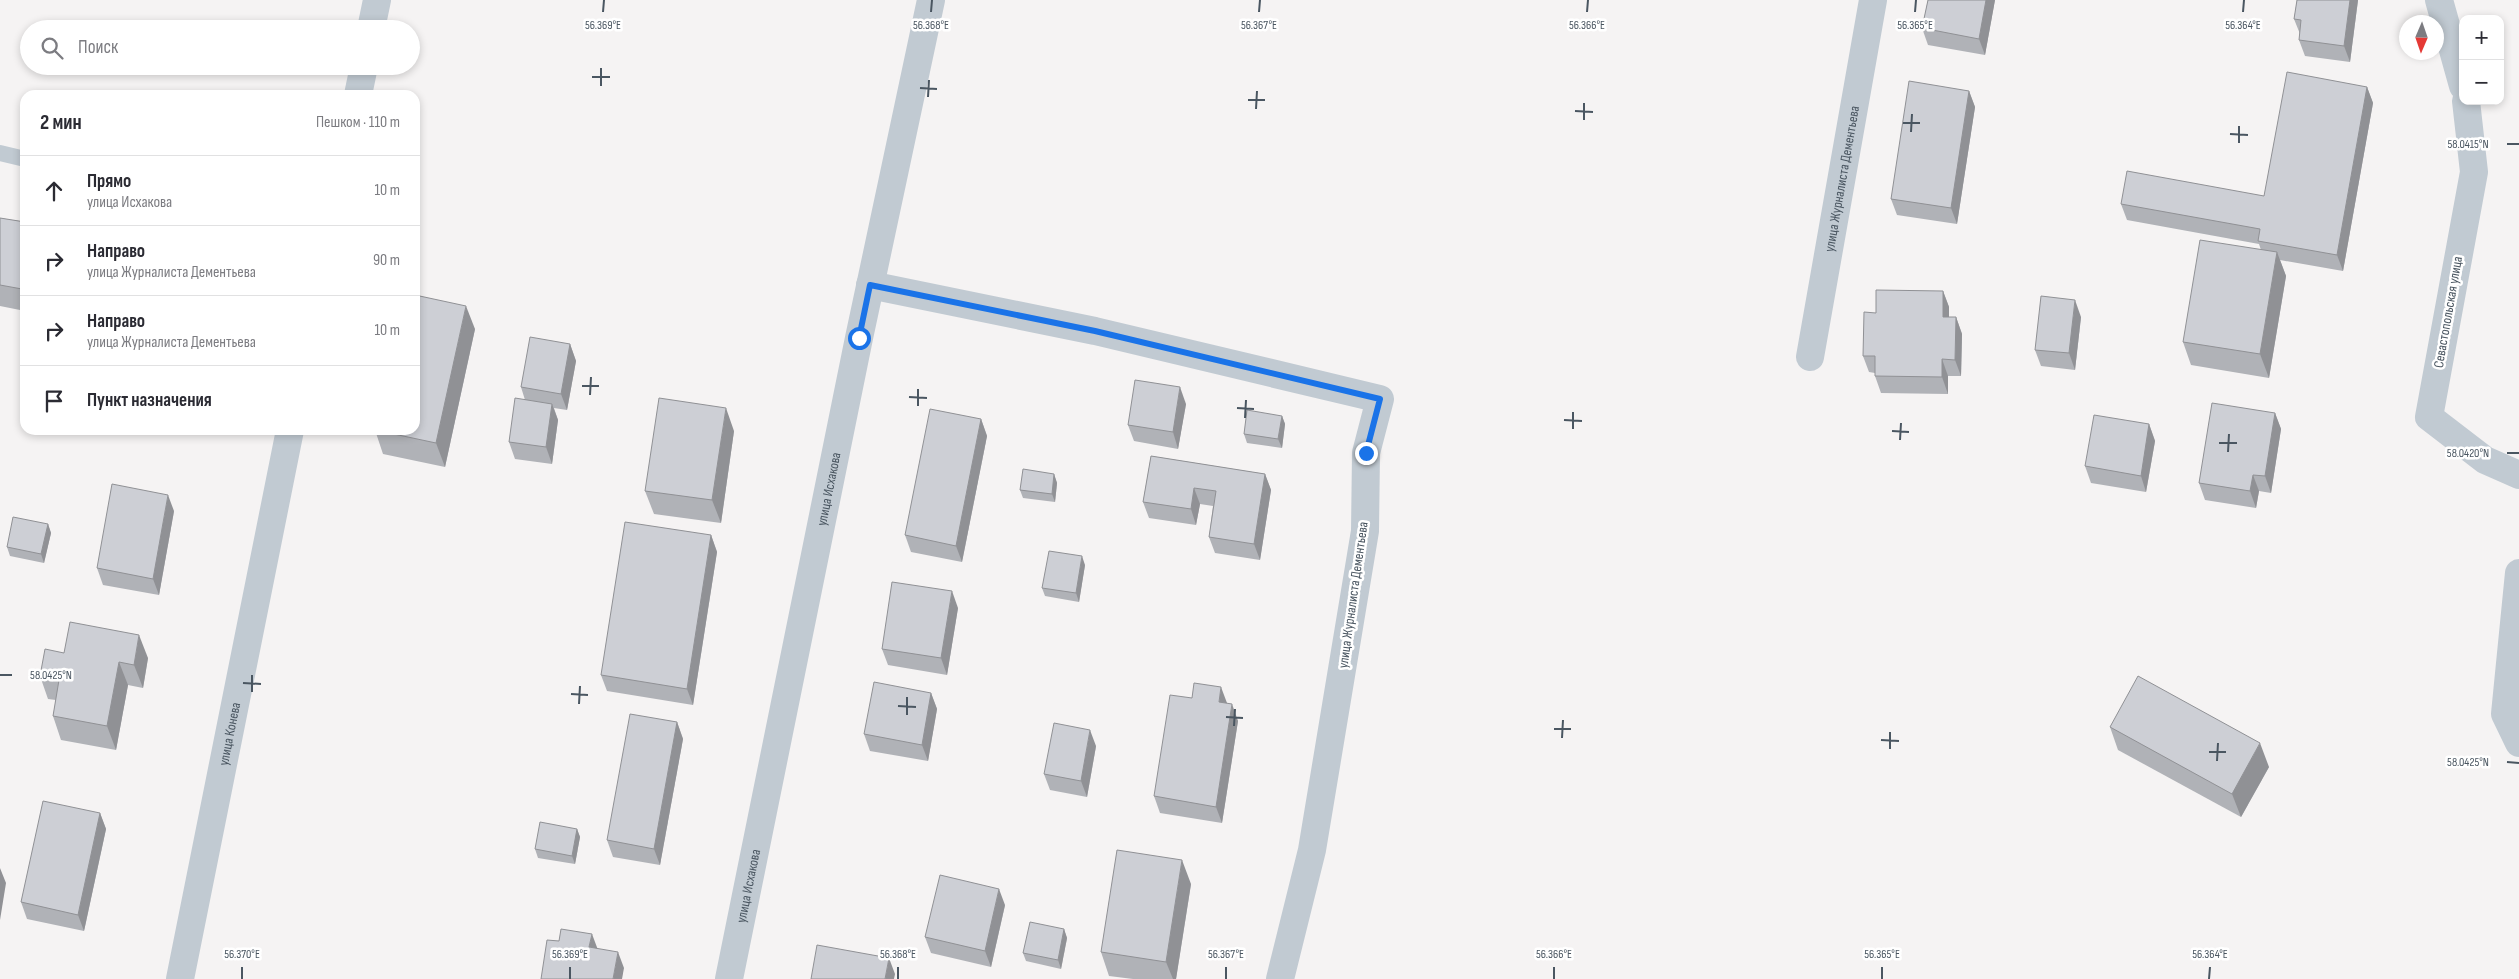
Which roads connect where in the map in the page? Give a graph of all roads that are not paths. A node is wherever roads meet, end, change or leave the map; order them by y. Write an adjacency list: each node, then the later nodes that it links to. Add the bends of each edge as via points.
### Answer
1 (377, 0): 5 (street)
2 (931, 0): 12 (street, улица Исхакова)
3 (1873, 0): 13 (street, улица Журналиста Дементьева)
4 (2439, 0): 6 (street)
5 (373, 20)
6 (2459, 72)
7 (362, 75): 8 (street)
8 (359, 90)
9 (2466, 105): 15 (street, Севастопольская улица, via 2474,172 2429,417 2485,460)
10 (0, 153): 11 (lane)
11 (20, 158)
12 (870, 285): 19 (street, улица Исхакова); 20 (street, улица Журналиста Дементьева, via 1095,331 1380,399 1366,453 1365,531 1312,850)
13 (1810, 357)
14 (289, 435): 18 (street, улица Конева)
15 (2519, 475)
16 (2519, 573): 17 (street, via 2505,714)
17 (2519, 743)
18 (180, 979)
19 (729, 979)
20 (1280, 979)

